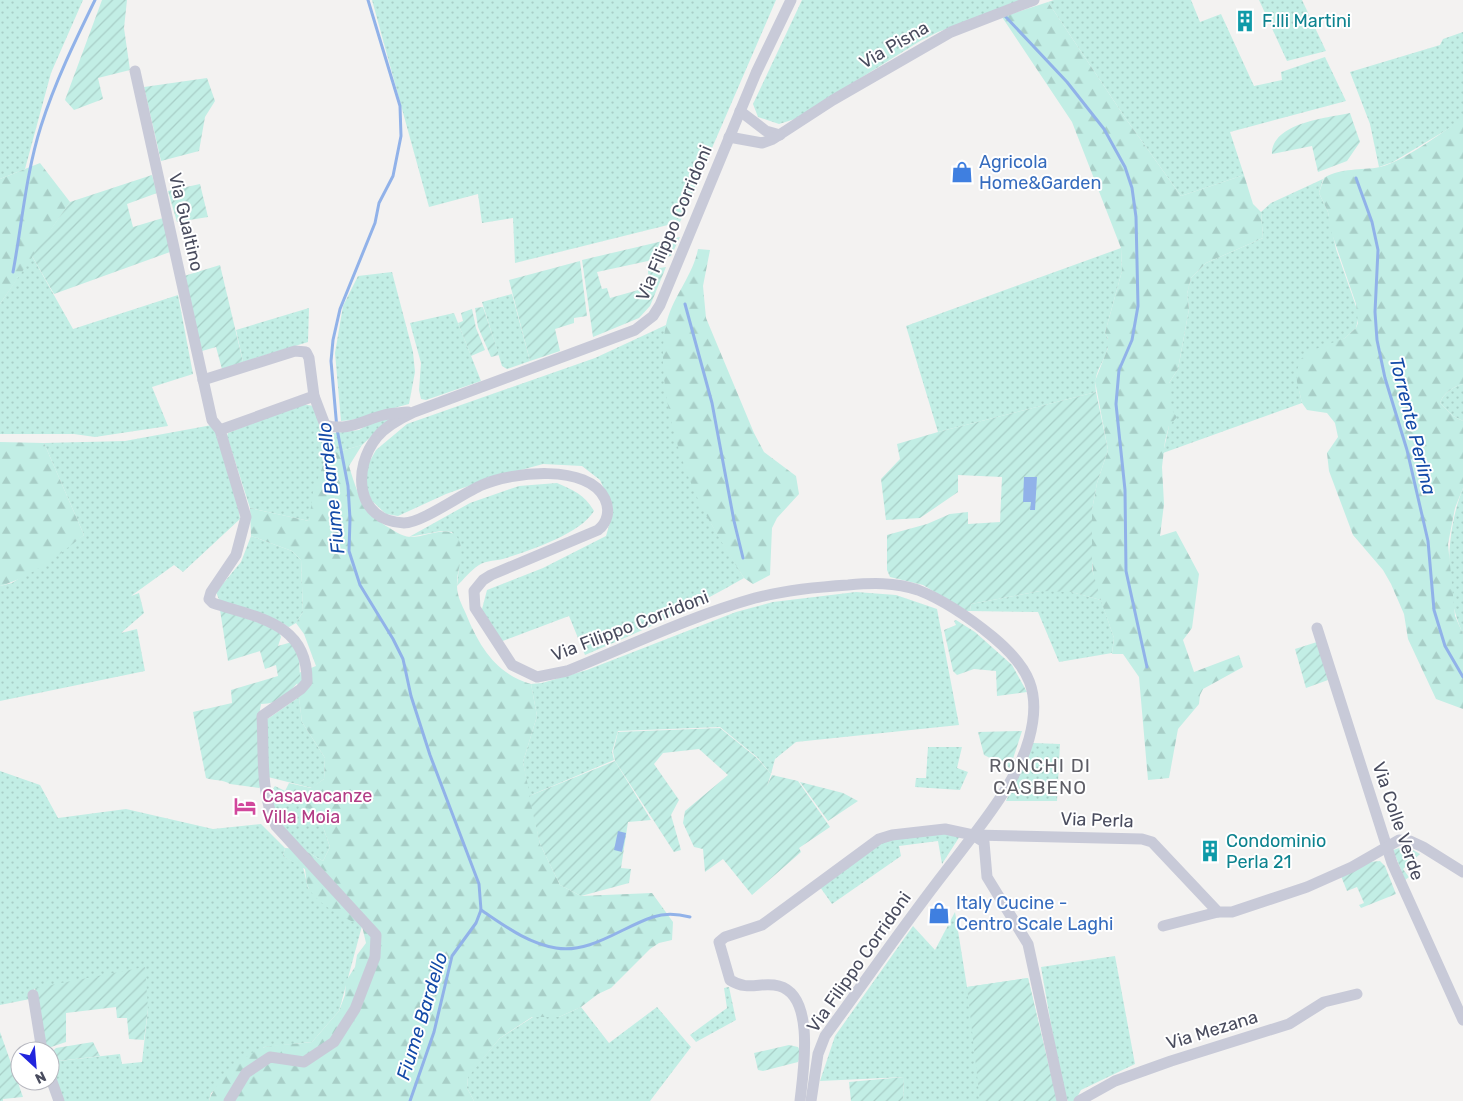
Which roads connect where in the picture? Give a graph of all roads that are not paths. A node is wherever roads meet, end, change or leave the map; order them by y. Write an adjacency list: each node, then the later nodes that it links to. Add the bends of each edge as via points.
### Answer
1 (791, 0): 4 (street, Via Filippo Corridoni)
2 (1034, 0): 5 (street, Via Pisna, via 951,32 833,100)
3 (136, 71): 7 (street, Via Gualtino)
4 (740, 112): 5 (street, via 766,131); 6 (street, Via Filippo Corridoni)
5 (780, 135): 6 (street, Via Pisna, via 762,143)
6 (729, 137): 9 (street, Via Filippo Corridoni, via 660,305 645,325)
7 (204, 380): 8 (street, via 295,351 306,352); 10 (street, Via Gualtino, via 212,420)
8 (314, 396): 9 (street, via 325,425 332,427); 10 (street)
9 (414, 412): 12 (street, Via Filippo Corridoni, via 394,422 378,436 364,462 361,479 364,499 383,517 408,522 482,485 523,475 560,475 582,479 597,489 605,500 608,513 598,530 490,575 474,591 476,608 512,665 531,675 546,677 567,671 739,603 808,587 882,583 916,589 944,602 1007,648 1024,667 1034,690 1034,714 1020,764)
10 (220, 430): 21 (street, Via Gualtino, via 246,517 236,555 209,599 278,624 297,644 307,670 307,682 302,689 262,716 270,813 276,826 376,935 375,958 355,1009 334,1042 304,1062 270,1057 246,1073)
11 (1317, 628): 13 (street, Via Colle Verde)
12 (973, 835): 15 (street, Via Perla, via 1142,839 1152,842); 22 (street, Via Perla, via 945,829 880,839 762,925 719,942 730,980 748,987 780,986 787,989 797,1004 806,1045); 23 (street, Via Filippo Corridoni, via 825,1036 818,1054); 24 (street, via 984,842 987,877 1028,944)
13 (1386, 846): 14 (street, via 1399,840 1410,841); 15 (street, via 1352,867 1307,887 1232,912); 19 (street, Via Colle Verde)
14 (1463, 872)
15 (1218, 912): 16 (street)
16 (1163, 926)
17 (1357, 994): 25 (street, Via Mezana, via 1324,1002 1289,1024 1171,1060 1115,1081)
18 (33, 995): 20 (street)
19 (1463, 1020)
20 (40, 1041)
21 (229, 1101)
22 (800, 1101)
23 (811, 1101)
24 (1062, 1101)
25 (1079, 1101)

